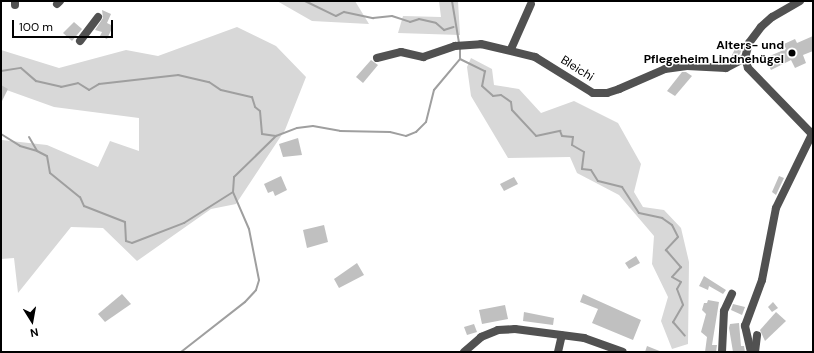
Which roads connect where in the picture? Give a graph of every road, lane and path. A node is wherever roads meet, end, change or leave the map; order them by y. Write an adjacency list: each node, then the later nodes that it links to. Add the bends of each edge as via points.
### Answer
1 (800, 1): 7 (street, via 772,17 761,27 749,43)
2 (531, 4): 5 (street)
3 (98, 17): 4 (street)
4 (80, 41)
5 (511, 49): 6 (street, Bleichi, via 466,44 423,57 401,52); 7 (street, Bleichi, via 535,57 593,93 607,93 619,89 664,69 687,66 726,68)
6 (377, 58)
7 (745, 58): 8 (street, via 748,68)
8 (812, 133): 16 (street, via 776,208 762,280 745,326)
9 (732, 294): 15 (street, via 724,311)
10 (562, 335): 12 (street, via 498,330 481,337); 13 (street); 14 (street, via 597,342)
11 (757, 335): 17 (street)
12 (464, 352)
13 (558, 352)
14 (623, 352)
15 (722, 352)
16 (750, 352)
17 (755, 352)

